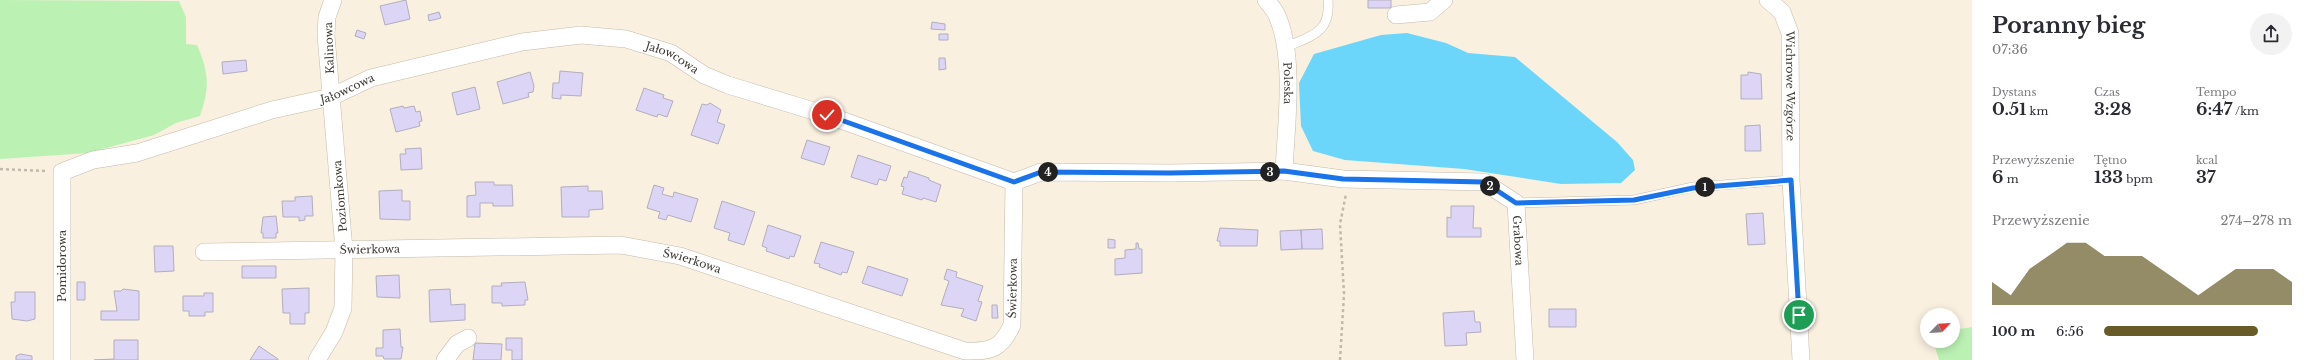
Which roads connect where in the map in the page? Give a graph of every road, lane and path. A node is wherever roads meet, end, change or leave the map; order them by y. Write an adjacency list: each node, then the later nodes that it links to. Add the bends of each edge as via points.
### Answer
1 (333, 0): 8 (street, Kalinowa, via 327,18 326,35)
2 (1266, 0): 7 (street, Poleska, via 1278,17)
3 (1328, 0): 7 (lane, via 1328,16 1324,26 1317,33)
4 (1444, 0): 6 (street, via 1430,12)
5 (1768, 0): 13 (street, Wichrowe Wzgórze, via 1782,12 1790,33)
6 (1396, 15)
7 (1286, 47): 10 (street, Poleska)
8 (331, 97): 11 (street, Jałowcowa, via 272,110 137,153 93,160); 14 (street, Jałowcowa, via 371,78 522,42 581,35 626,39 671,53 704,75 728,84 827,115); 16 (street, Poziomkowa)
9 (0, 169): 11 (path)
10 (1284, 171): 12 (street); 14 (street, via 1041,172)
11 (62, 172): 19 (street, Pomidorowa)
12 (1346, 179): 15 (street, Grabowa, via 1484,182); 22 (path, via 1340,224 1344,294)
13 (1791, 180): 15 (lane, via 1693,188 1634,200); 24 (street, Wichrowe Wzgórze)
14 (1014, 182): 16 (street, Świerkowa, via 1012,324 1005,339 993,349 981,352 965,351 680,256 647,249 620,245 588,245)
15 (1516, 203): 23 (street, Grabowa)
16 (344, 250): 17 (street, Świerkowa); 20 (street, Poziomkowa, via 343,308 334,332)
17 (204, 252)
18 (468, 338): 21 (street, via 456,344)
19 (62, 360)
20 (317, 360)
21 (445, 360)
22 (1340, 360)
23 (1525, 360)
24 (1801, 360)

